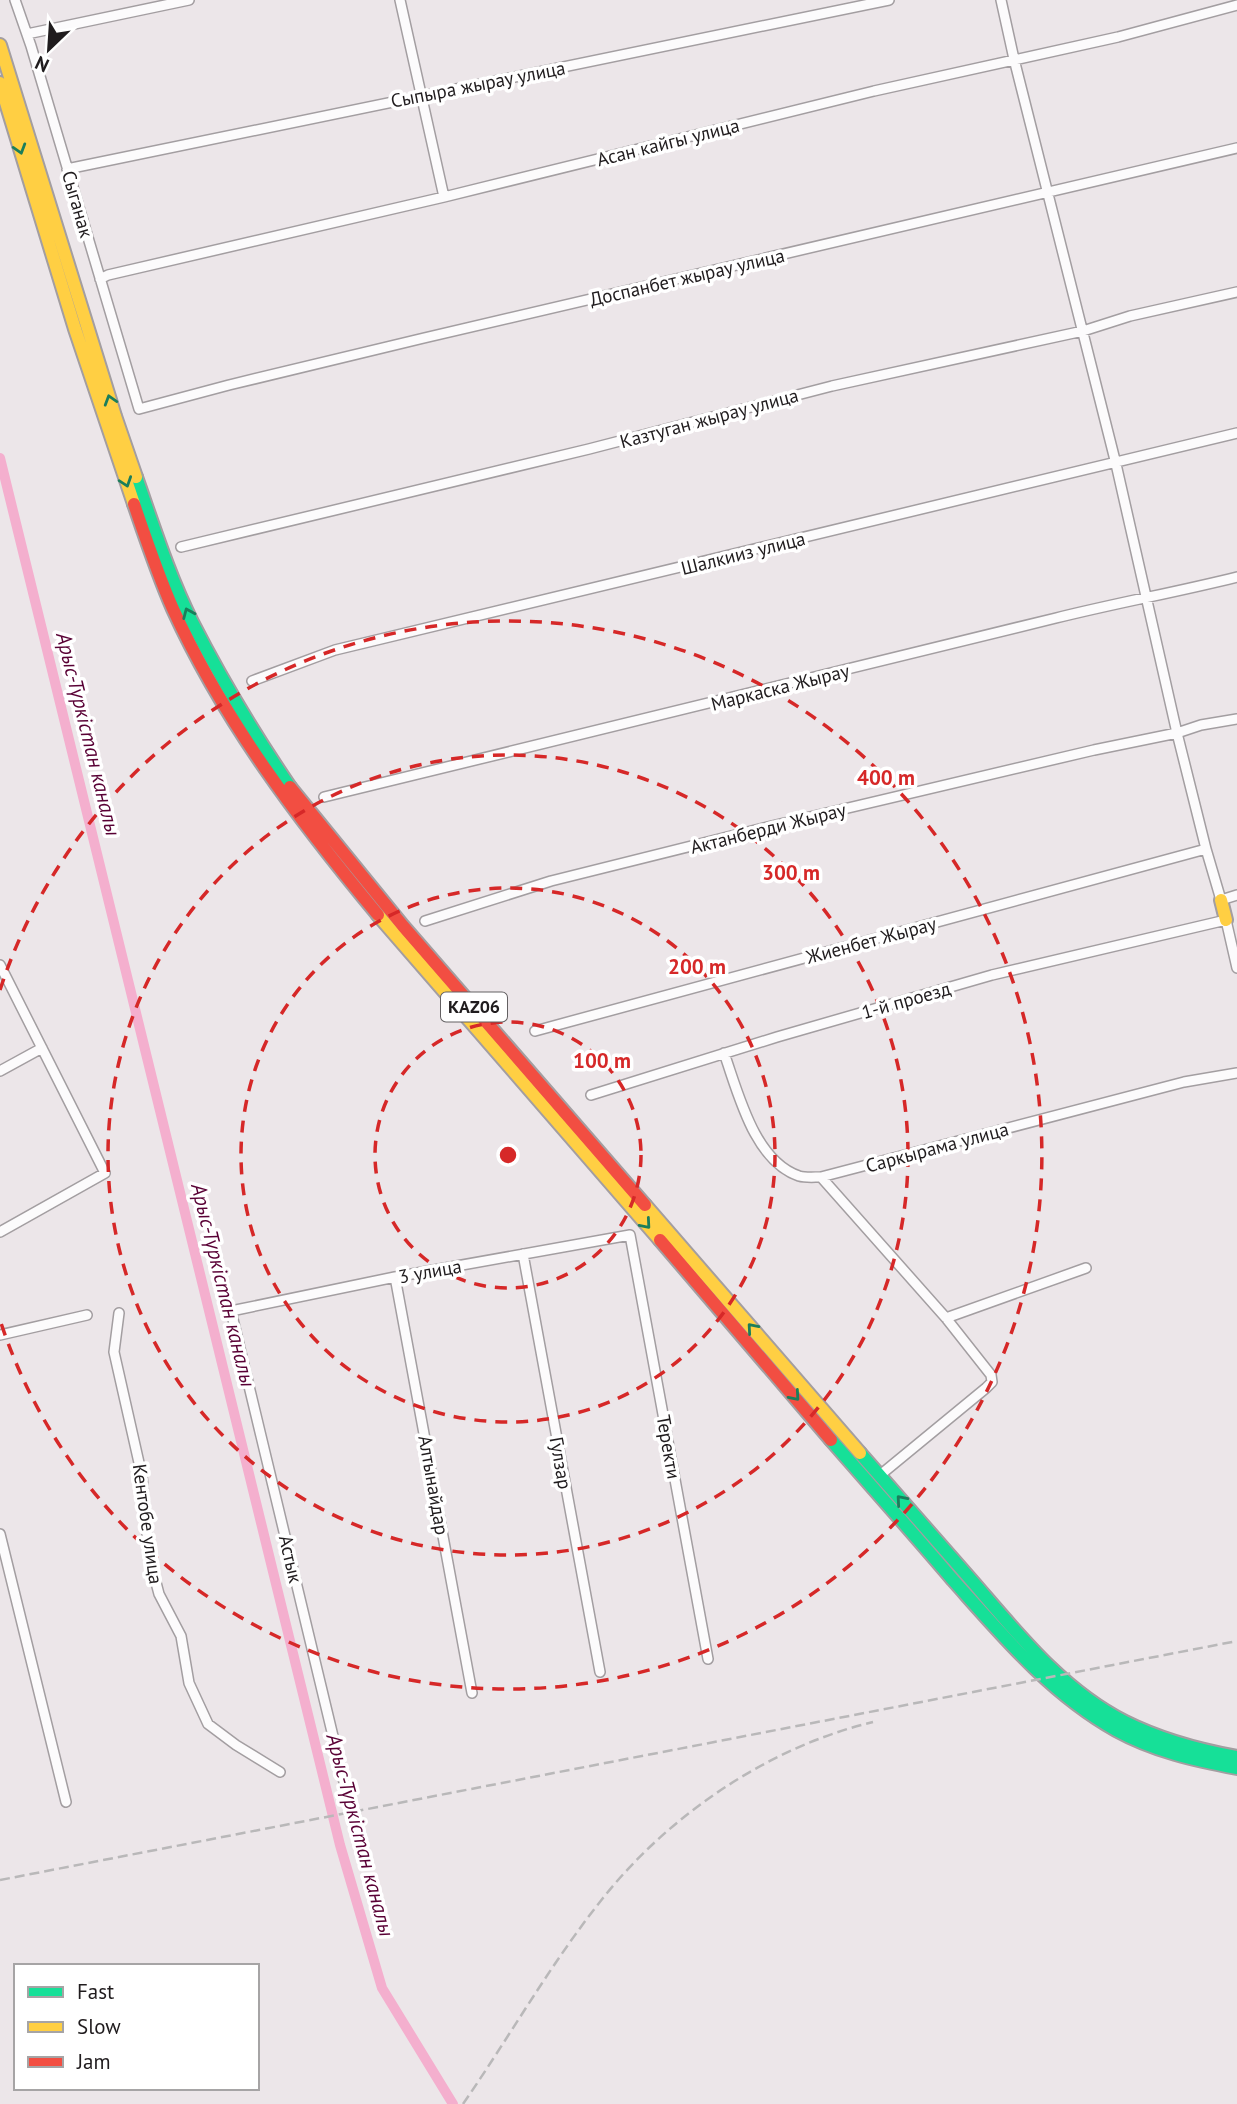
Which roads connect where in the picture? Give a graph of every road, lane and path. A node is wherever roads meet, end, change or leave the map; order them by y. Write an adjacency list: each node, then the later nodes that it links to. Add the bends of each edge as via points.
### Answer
1 (15, 0): 7 (street, Сыганак)
2 (188, 0): 7 (street)
3 (400, 0): 11 (street)
4 (889, 0): 11 (street, Сыпыра жырау улица)
5 (1001, 0): 9 (street)
6 (1237, 5): 9 (street, Асан кайгы улица)
7 (27, 34): 13 (street, Сыганак)
8 (0, 45): 53 (main road, KАZ06, one-way to 8, via 370,886 259,742 191,620 163,552 115,416)
9 (1014, 59): 14 (street); 15 (street, Асан кайгы улица)
10 (0, 83): 59 (main road, KАZ06, one-way to 59, via 104,420 152,556 180,625 216,692 288,803 395,933 1028,1663 1075,1705 1136,1741 1171,1755)
11 (419, 95): 13 (street, Сыпыра жырау улица); 15 (street)
12 (1237, 148): 14 (street, Доспанбет жырау улица)
13 (67, 169): 16 (street, Сыганак)
14 (1048, 192): 18 (street); 19 (street, Доспанбет жырау улица)
15 (444, 197): 16 (street, Асан кайгы улица)
16 (100, 279): 19 (street, Сыганак)
17 (1237, 292): 18 (street, Казтуган жырау улица)
18 (1083, 331): 21 (street); 22 (street, Казтуган жырау улица, via 832,386 577,453)
19 (139, 409)
20 (1237, 433): 21 (street, Шалкииз улица)
21 (1116, 464): 24 (street); 25 (street, Шалкииз улица, via 335,650)
22 (181, 547)
23 (1237, 577): 24 (street, Маркаска Жырау)
24 (1147, 597): 27 (street); 28 (street, Маркаска Жырау)
25 (252, 681)
26 (1237, 719): 27 (street, Актанберди Жырау)
27 (1177, 733): 29 (street); 33 (street, Актанберди Жырау, via 551,881)
28 (324, 797)
29 (1206, 849): 31 (street); 36 (street, Жиенбет Жырау)
30 (1237, 895): 31 (street)
31 (1222, 900): 32 (main road)
32 (1226, 920): 35 (street); 38 (street, 1-й проезд, via 992,975)
33 (425, 921)
34 (0, 965): 37 (street)
35 (1237, 968)
36 (536, 1031)
37 (42, 1048): 39 (street); 43 (street, via 105,1173)
38 (724, 1053): 41 (street, 1-й проезд); 42 (street, via 755,1136 789,1170 800,1176)
39 (0, 1071)
40 (1237, 1073): 42 (street, Саркырама улица, via 1184,1082)
41 (591, 1095)
42 (821, 1177): 51 (street)
43 (0, 1231)
44 (630, 1235): 45 (street, 3 улица); 55 (street, Теректи)
45 (523, 1254): 47 (street, 3 улица); 56 (street, Гулзар)
46 (1086, 1268): 51 (street)
47 (395, 1277): 48 (street, 3 улица); 57 (street, Алтынайдар)
48 (231, 1311): 62 (street, Астык)
49 (118, 1313): 60 (street, Кентобе улица, via 114,1352 142,1476 149,1556 159,1594 181,1636 189,1683 208,1724)
50 (87, 1315): 52 (street)
51 (946, 1318): 53 (street, via 992,1382)
52 (0, 1335)
53 (879, 1476): 58 (main road, KАZ06, one-way to 53, via 1175,1744 1082,1696 1028,1647)
54 (0, 1534): 61 (street)
55 (708, 1659)
56 (600, 1672)
57 (472, 1693)
58 (1237, 1757)
59 (1237, 1768)
60 (280, 1772)
61 (66, 1802)
62 (350, 1807)

